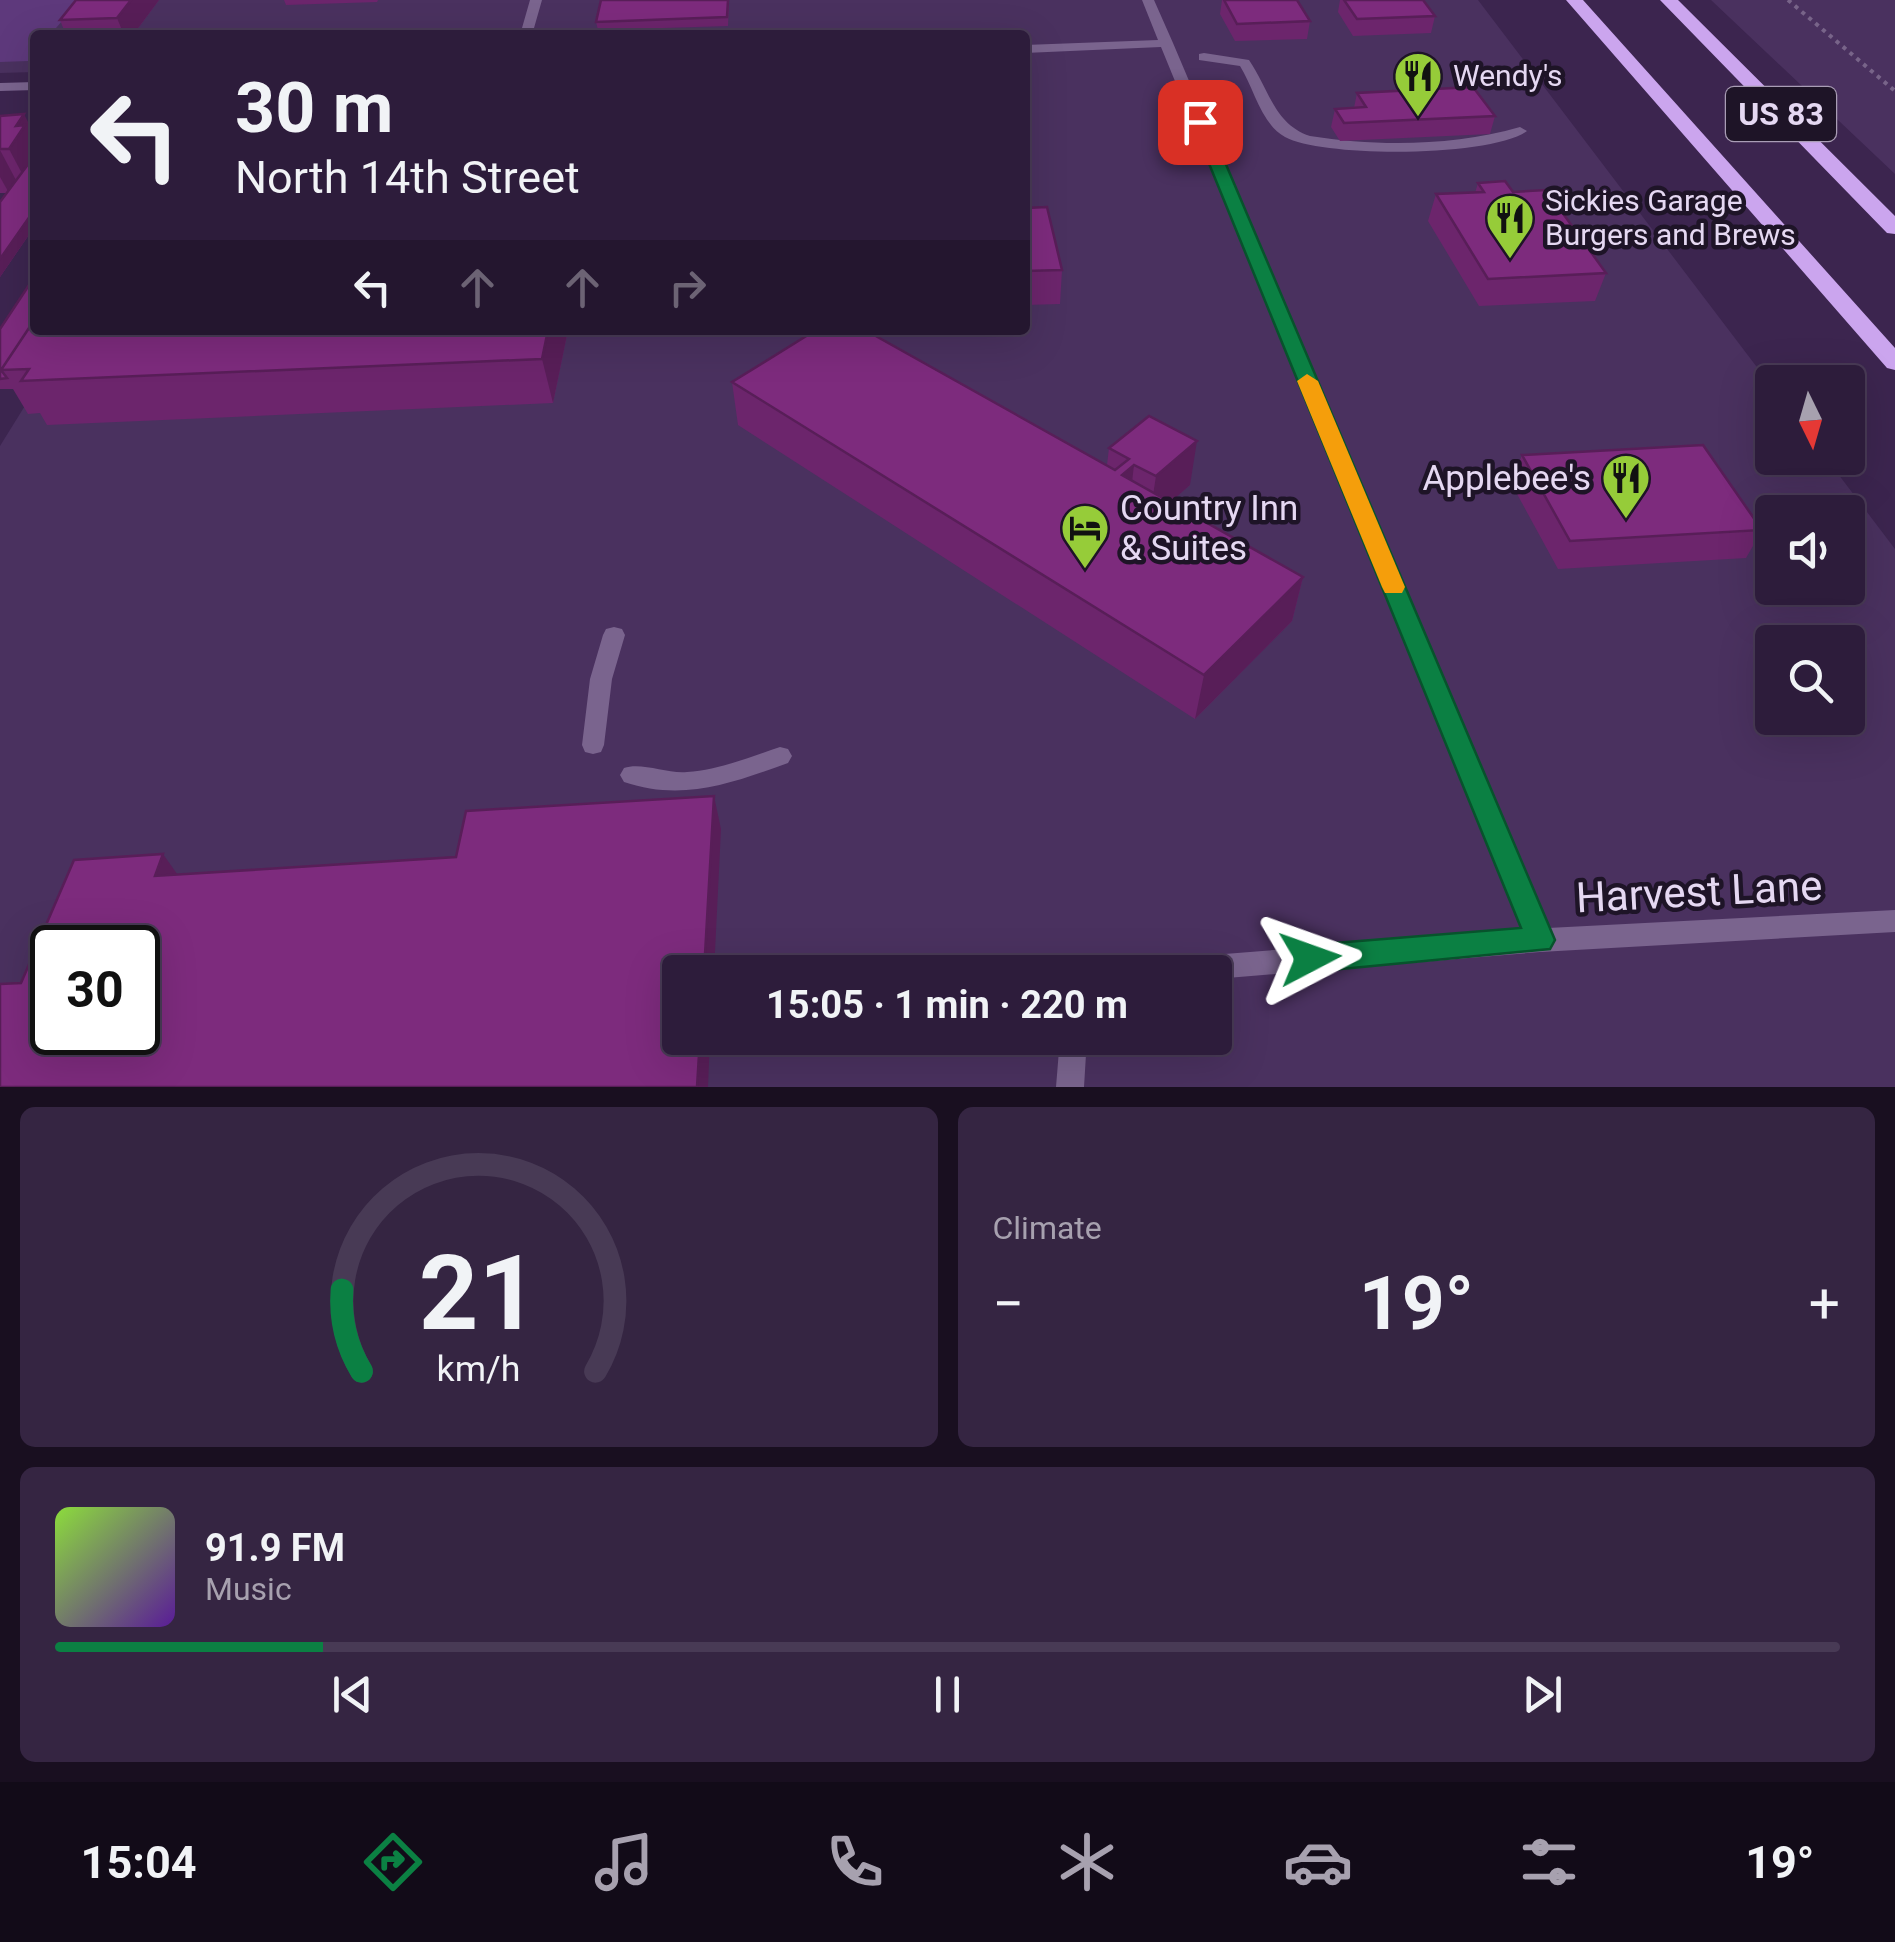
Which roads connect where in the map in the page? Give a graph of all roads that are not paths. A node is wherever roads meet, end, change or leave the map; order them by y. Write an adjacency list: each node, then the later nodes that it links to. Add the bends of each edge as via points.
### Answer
1 (536, 0): 5 (street)
2 (1148, 0): 6 (street)
3 (1574, 0): 13 (highway, US 83)
4 (1668, 0): 12 (highway, US 83)
5 (527, 30)
6 (1167, 44): 7 (street); 19 (street)
7 (1030, 49)
8 (1204, 56): 11 (street, via 1244,64 1280,126 1318,144 1484,142)
9 (30, 86): 10 (street)
10 (0, 87)
11 (1520, 131)
12 (1895, 228)
13 (1895, 364)
14 (614, 635): 15 (street)
15 (593, 744)
16 (780, 756): 17 (street, via 708,780 660,785)
17 (632, 776)
18 (1895, 921): 19 (street, Harvest Lane)
19 (1540, 940): 20 (street, Harvest Lane)
20 (1232, 965)
21 (1073, 1055): 22 (street)
22 (1070, 1087)

